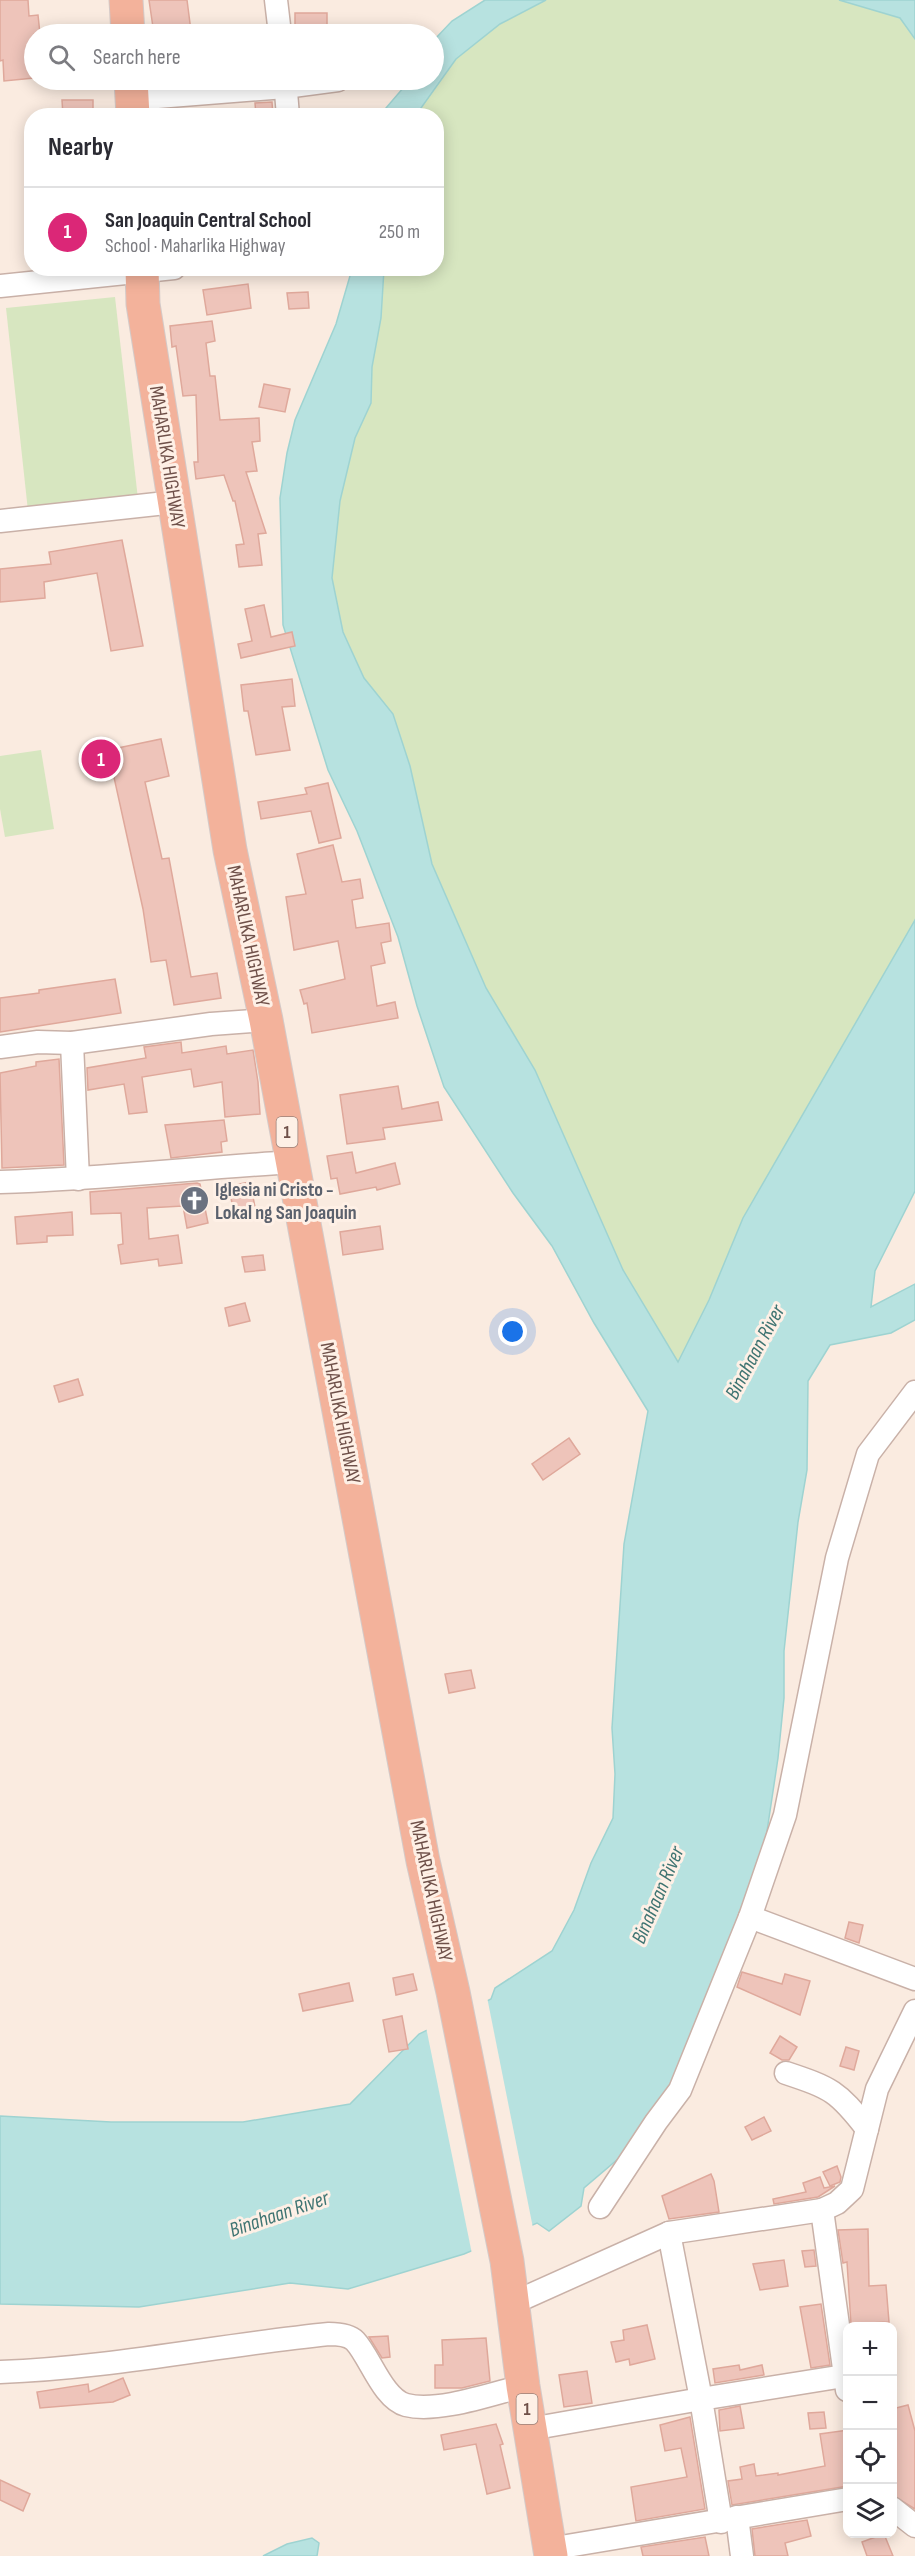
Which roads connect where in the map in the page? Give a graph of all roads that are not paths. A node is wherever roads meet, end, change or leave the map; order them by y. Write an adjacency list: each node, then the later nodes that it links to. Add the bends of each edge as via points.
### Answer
1 (126, 0): 3 (highway)
2 (276, 0): 4 (street)
3 (127, 24)
4 (279, 24)
5 (214, 90): 7 (street)
6 (286, 90): 8 (street)
7 (132, 98)
8 (287, 108)
9 (95, 276): 11 (street)
10 (150, 276): 12 (highway, MAHARLIKA HIGHWAY / 1, via 143,304)
11 (0, 286)
12 (175, 502): 13 (street); 14 (highway, MAHARLIKA HIGHWAY / 1, via 230,850)
13 (0, 520)
14 (266, 1020): 15 (street); 17 (highway, MAHARLIKA HIGHWAY / 1)
15 (72, 1043): 16 (street); 18 (street)
16 (0, 1047)
17 (293, 1162): 18 (street); 29 (highway, MAHARLIKA HIGHWAY / 1, via 423,1861 453,1992)
18 (78, 1179): 19 (street)
19 (0, 1182)
20 (915, 1392): 21 (street, via 868,1454 837,1558 784,1815)
21 (750, 1917): 22 (street); 26 (street, via 680,2090)
22 (915, 1979)
23 (913, 2020): 25 (street, via 878,2089)
24 (786, 2073): 25 (street, via 821,2084 844,2099)
25 (867, 2129): 27 (street, via 852,2189)
26 (600, 2206)
27 (822, 2210): 28 (street); 31 (street)
28 (669, 2233): 29 (street); 34 (street)
29 (513, 2303): 33 (highway, MAHARLIKA HIGHWAY / 1)
30 (0, 2372): 33 (street, via 93,2366 330,2334 354,2340 403,2405 421,2408)
31 (845, 2376)
32 (843, 2384): 34 (street)
33 (523, 2386): 35 (highway, MAHARLIKA HIGHWAY / 1)
34 (701, 2399): 35 (street); 38 (street)
35 (530, 2429): 40 (highway, MAHARLIKA HIGHWAY / 1)
36 (843, 2500): 38 (street)
37 (897, 2512): 39 (street)
38 (729, 2519): 40 (street); 41 (street)
39 (915, 2526)
40 (550, 2553)
41 (742, 2556)

